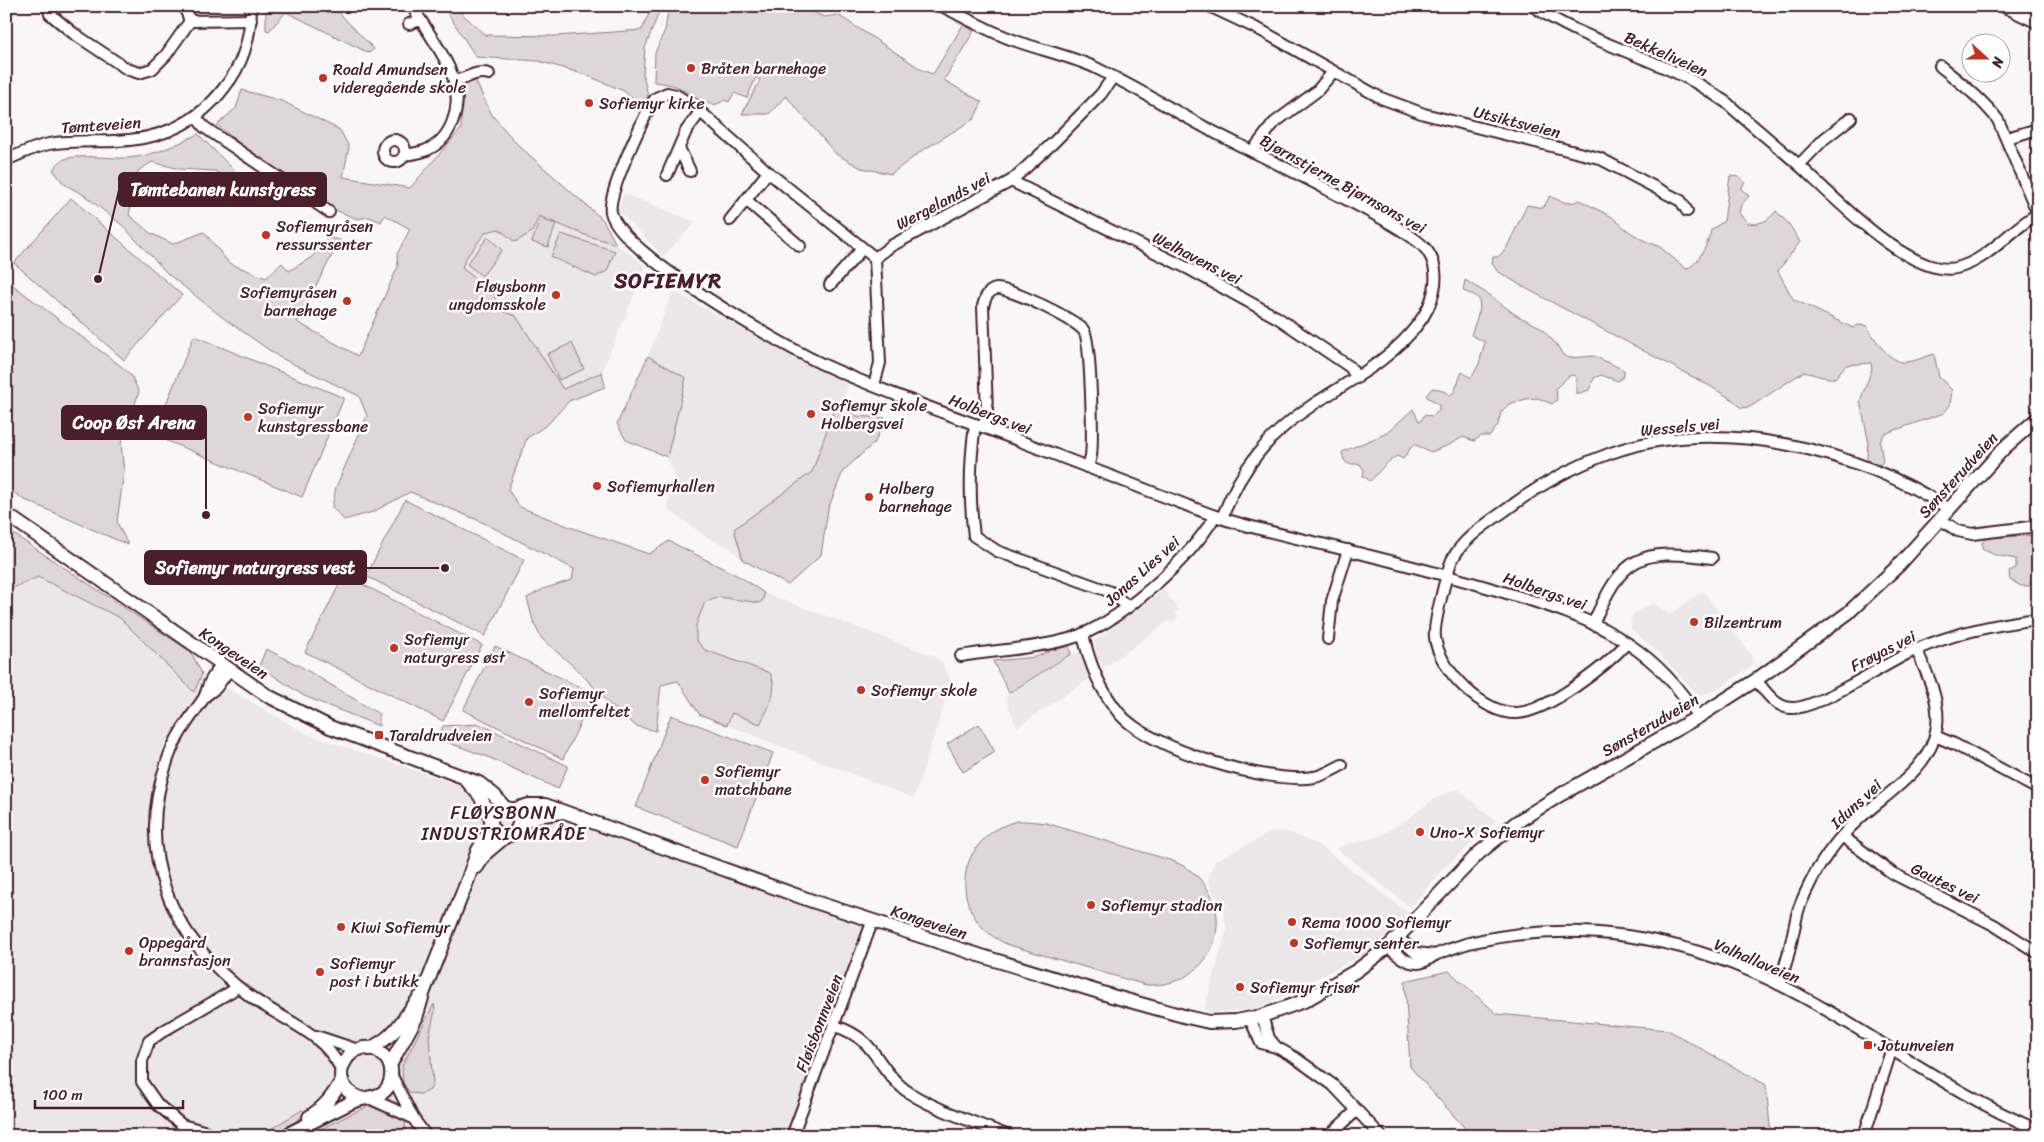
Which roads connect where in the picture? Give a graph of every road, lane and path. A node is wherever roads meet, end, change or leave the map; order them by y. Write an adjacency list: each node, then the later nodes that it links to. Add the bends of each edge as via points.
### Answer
1 (48, 6): 10 (street, via 50,14 73,33 127,69 139,73 152,69 166,55)
2 (184, 6): 10 (street)
3 (251, 6): 12 (street, Tømteveien)
4 (412, 6): 13 (street)
5 (942, 6): 19 (street, Bjørnstjerne Bjørnsons vei, via 1017,41 1091,66)
6 (1210, 6): 17 (street, Utsiktsveien, via 1262,31)
7 (1533, 6): 30 (street, Bekkeliveien, via 1575,31 1676,72 1706,88)
8 (2005, 6): 14 (main road)
9 (210, 9): 11 (street)
10 (190, 20): 11 (street)
11 (210, 20): 12 (street)
12 (251, 20): 22 (street, Tømteveien, via 247,44 234,74 219,96)
13 (420, 20): 15 (street); 20 (street)
14 (2038, 22)
15 (409, 24)
16 (1940, 66): 25 (street, via 1988,108)
17 (1333, 72): 26 (street, via 1317,90 1274,123); 36 (street, Utsiktsveien, via 1381,98 1424,114 1599,158 1681,201)
18 (489, 74): 20 (street, via 476,73)
19 (1113, 77): 26 (street, Bjørnstjerne Bjørnsons vei); 34 (street, Wergelands vei, via 1101,94)
20 (454, 81): 28 (street, via 457,98 454,124 439,143 424,151)
21 (700, 112): 27 (street, via 686,131); 32 (street); 45 (street, Holbergs vei, via 676,95 666,93 650,106 610,207 618,228 660,265 694,289 785,345)
22 (196, 117): 29 (street, Tømteveien, via 150,137 49,144); 37 (street, via 204,127)
23 (1851, 118): 30 (street, via 1824,139)
24 (2038, 129): 25 (street)
25 (2007, 138): 38 (street)
26 (1252, 150): 44 (street, Bjørnstjerne Bjørnsons vei, via 1415,238 1429,252 1435,271 1433,297 1420,322 1400,346)
27 (678, 151): 31 (street); 33 (street)
28 (405, 155)
29 (6, 160)
30 (1799, 165): 38 (street, Bekkeliveien, via 1885,240 1911,258 1935,267 1953,269 1967,265)
31 (690, 172)
32 (768, 172): 35 (street); 41 (street)
33 (667, 175)
34 (1012, 181): 42 (street, Wergelands vei, via 891,246); 44 (street, Welhavens vei, via 1191,270 1278,318 1350,367)
35 (746, 200): 39 (street); 40 (street)
36 (1687, 211)
37 (329, 212)
38 (2038, 214)
39 (730, 220)
40 (800, 246)
41 (862, 249): 42 (street); 43 (street)
42 (875, 258): 45 (street, via 880,363)
43 (830, 286)
44 (1357, 378): 51 (street, Bjørnstjerne Bjørnsons vei, via 1274,434 1243,473)
45 (874, 385): 47 (street, Holbergs vei)
46 (2038, 418): 49 (main road, Sønsterudveien, via 2004,448)
47 (980, 426): 48 (street, Holbergs vei); 48 (street, via 987,411 983,306 986,296 997,288 1065,316 1086,332 1090,359 1091,447); 57 (street, via 970,456 974,536 997,551 1111,592)
48 (1087, 467): 51 (street, Holbergs vei)
49 (1950, 509): 52 (main road, Sønsterudveien); 56 (street, Wessels vei, via 1882,473 1818,451 1762,440 1702,437 1662,442 1611,453 1552,479 1463,544 1451,562)
50 (6, 514): 65 (main road, Kongeveien)
51 (1218, 517): 54 (street, Holbergs vei); 57 (street, Jonas Lies vei, via 1191,549)
52 (1940, 519): 53 (street, via 1958,531 1972,534); 66 (main road, Sønsterudveien, via 1863,600)
53 (2038, 526)
54 (1348, 550): 56 (street, Holbergs vei); 61 (street, via 1332,601)
55 (1712, 558): 59 (street, via 1660,554 1628,565 1615,580)
56 (1448, 575): 59 (street, Holbergs vei, via 1538,602); 62 (street, Wessels vei, via 1435,624 1438,651 1465,688 1482,702 1504,711 1525,712 1550,701 1592,675)
57 (1128, 607): 60 (street, Jonas Lies vei)
58 (2038, 619): 63 (street, Frøyas vei, via 1974,630)
59 (1593, 624): 62 (street, Holbergs vei)
60 (1083, 634): 64 (street, Jonas Lies vei, via 1050,643); 69 (street, via 1086,652 1098,682 1120,714 1139,730 1175,750 1232,767 1296,778 1315,777)
61 (1328, 639)
62 (1627, 643): 67 (street, Holbergs vei, via 1657,667)
63 (1916, 649): 66 (street, Frøyas vei, via 1818,701 1794,708 1778,704); 68 (street, Iduns vei, via 1934,695 1937,718)
64 (960, 656)
65 (225, 667): 70 (main road, Kongeveien, via 268,696 312,719); 85 (street, via 216,688 205,696 180,732 165,766 158,792 156,839 168,900 182,927 204,956)
66 (1756, 680): 67 (main road, Sønsterudveien)
67 (1698, 717): 80 (main road, Sønsterudveien, via 1560,795 1510,828 1479,853)
68 (1934, 736): 71 (street); 76 (street, Iduns vei, via 1913,771)
69 (1342, 765)
70 (464, 778): 72 (main road, Kongeveien, via 479,783); 74 (main road, Kongeveien, via 480,796)
71 (2038, 789)
72 (508, 809): 73 (main road, Kongeveien, via 545,805); 74 (main road, via 496,811); 75 (main road, via 517,816)
73 (565, 812): 75 (main road, Kongeveien); 79 (main road, Kongeveien, via 745,878)
74 (491, 823): 77 (main road, via 497,835); 78 (main road)
75 (519, 823): 77 (main road, via 515,833)
76 (1842, 836): 82 (street, Gautes vei, via 1883,868 1994,925); 84 (street, Iduns vei, via 1803,897)
77 (505, 837): 78 (main road, via 486,854)
78 (468, 879): 86 (main road)
79 (873, 920): 87 (main road, Kongeveien, via 984,957 1188,1017 1221,1022); 88 (street, Fløisbonnveien)
80 (1398, 938): 81 (main road, Sønsterudveien); 83 (street, via 1416,953)
81 (1388, 947): 83 (street, Valhallaveien, via 1412,963 1425,962); 87 (main road, Sønsterudveien, via 1321,992)
82 (2038, 953)
83 (1434, 955): 84 (street, Valhallaveien, via 1469,943 1522,935 1619,935 1695,951)
84 (1778, 984): 91 (street, Valhallaveien)
85 (236, 986): 89 (street); 99 (street, via 149,1041 142,1061 142,1082 158,1105 182,1125)
86 (424, 991): 90 (main road, via 388,1039); 92 (main road, via 416,1018)
87 (1256, 1018): 95 (street, via 1260,1041 1302,1061 1333,1085)
88 (835, 1026): 101 (street, Fløisbonnveien); 102 (street, via 862,1038 894,1080 913,1095)
89 (316, 1036): 90 (street); 93 (street, via 332,1054)
90 (364, 1049): 92 (main road, via 380,1052); 93 (main road, via 347,1058)
91 (1891, 1051): 97 (street, Valhallaveien, via 1981,1104); 105 (street)
92 (391, 1070): 94 (main road, via 385,1090); 96 (street)
93 (342, 1075): 94 (main road, via 349,1092); 98 (main road, via 330,1100)
94 (366, 1098): 96 (street); 98 (main road)
95 (1357, 1110): 103 (street); 104 (street)
96 (413, 1118): 100 (street)
97 (2038, 1130)
98 (288, 1134)
99 (212, 1136)
100 (426, 1136)
101 (792, 1136)
102 (1009, 1136)
103 (1328, 1136)
104 (1381, 1136)
105 (1864, 1136)

